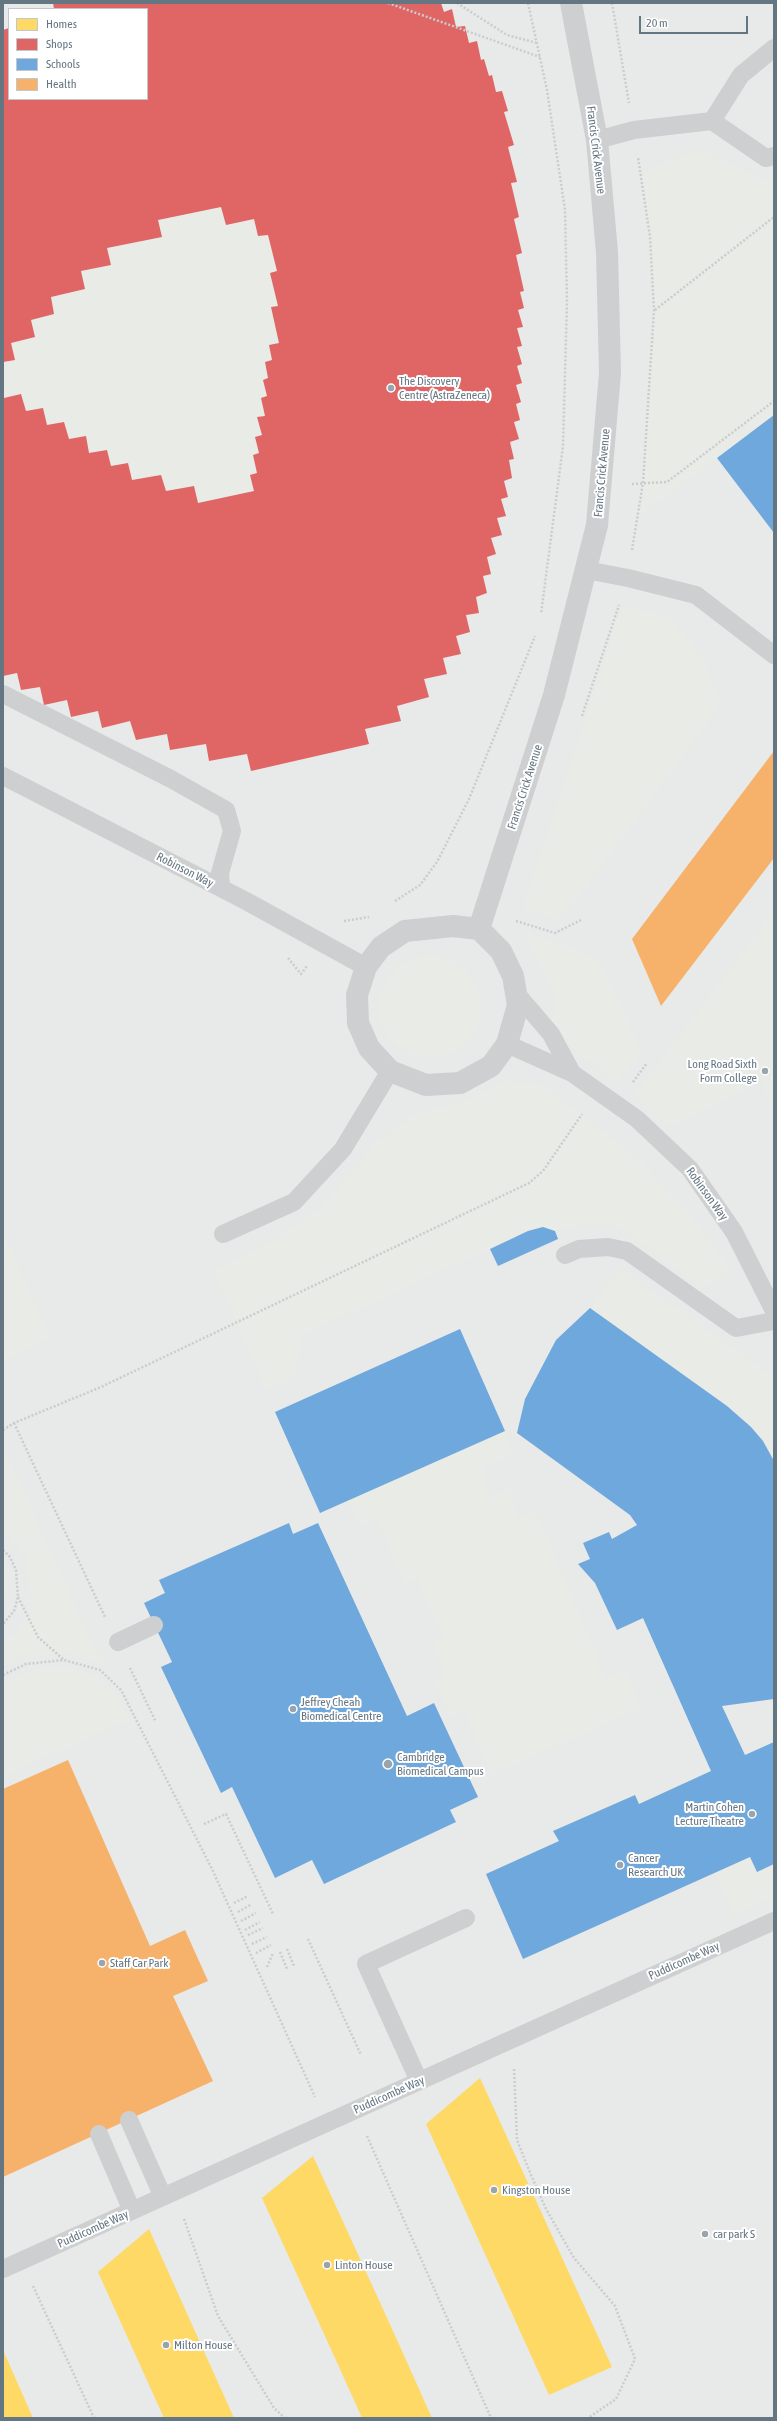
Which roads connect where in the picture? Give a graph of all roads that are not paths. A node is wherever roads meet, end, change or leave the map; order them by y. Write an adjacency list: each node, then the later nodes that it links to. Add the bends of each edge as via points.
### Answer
1 (571, 3): 4 (street, Francis Crick Avenue)
2 (774, 48): 3 (lane, via 741,75)
3 (712, 121): 4 (lane, via 634,130); 5 (lane, via 766,158)
4 (597, 140): 6 (street, Francis Crick Avenue, via 607,252 610,373 597,525)
5 (774, 156)
6 (586, 570): 7 (lane, via 696,595); 11 (street, Francis Crick Avenue, via 554,696)
7 (774, 655)
8 (3, 694): 10 (lane, via 171,779 226,810 232,832 220,873)
9 (3, 776): 10 (lane, Robinson Way)
10 (221, 888): 12 (lane, Robinson Way)
11 (479, 929): 12 (street, via 453,926 404,931 380,947); 13 (street, via 501,951 513,976)
12 (366, 967): 15 (street, via 357,995 358,1023 369,1048)
13 (516, 993): 14 (street, via 518,1005); 16 (lane, Robinson Way, via 551,1034)
14 (507, 1044): 15 (street, via 491,1066 460,1082 426,1085); 16 (lane, Robinson Way)
15 (390, 1071): 17 (lane, via 343,1149 294,1202)
16 (572, 1073): 19 (lane, Robinson Way, via 637,1119 690,1169 734,1232)
17 (223, 1234)
18 (565, 1255): 20 (lane, via 579,1249 608,1247 627,1251 736,1328)
19 (774, 1311)
20 (774, 1321)
21 (154, 1625): 22 (lane)
22 (118, 1642)
23 (466, 1918): 25 (lane, via 366,1964)
24 (774, 1921): 25 (lane, Puddicombe Way)
25 (419, 2081): 28 (lane, Puddicombe Way)
26 (129, 2120): 28 (lane)
27 (99, 2134): 29 (lane)
28 (170, 2194): 29 (lane, Puddicombe Way)
29 (132, 2211): 30 (lane, Puddicombe Way)
30 (3, 2269)

